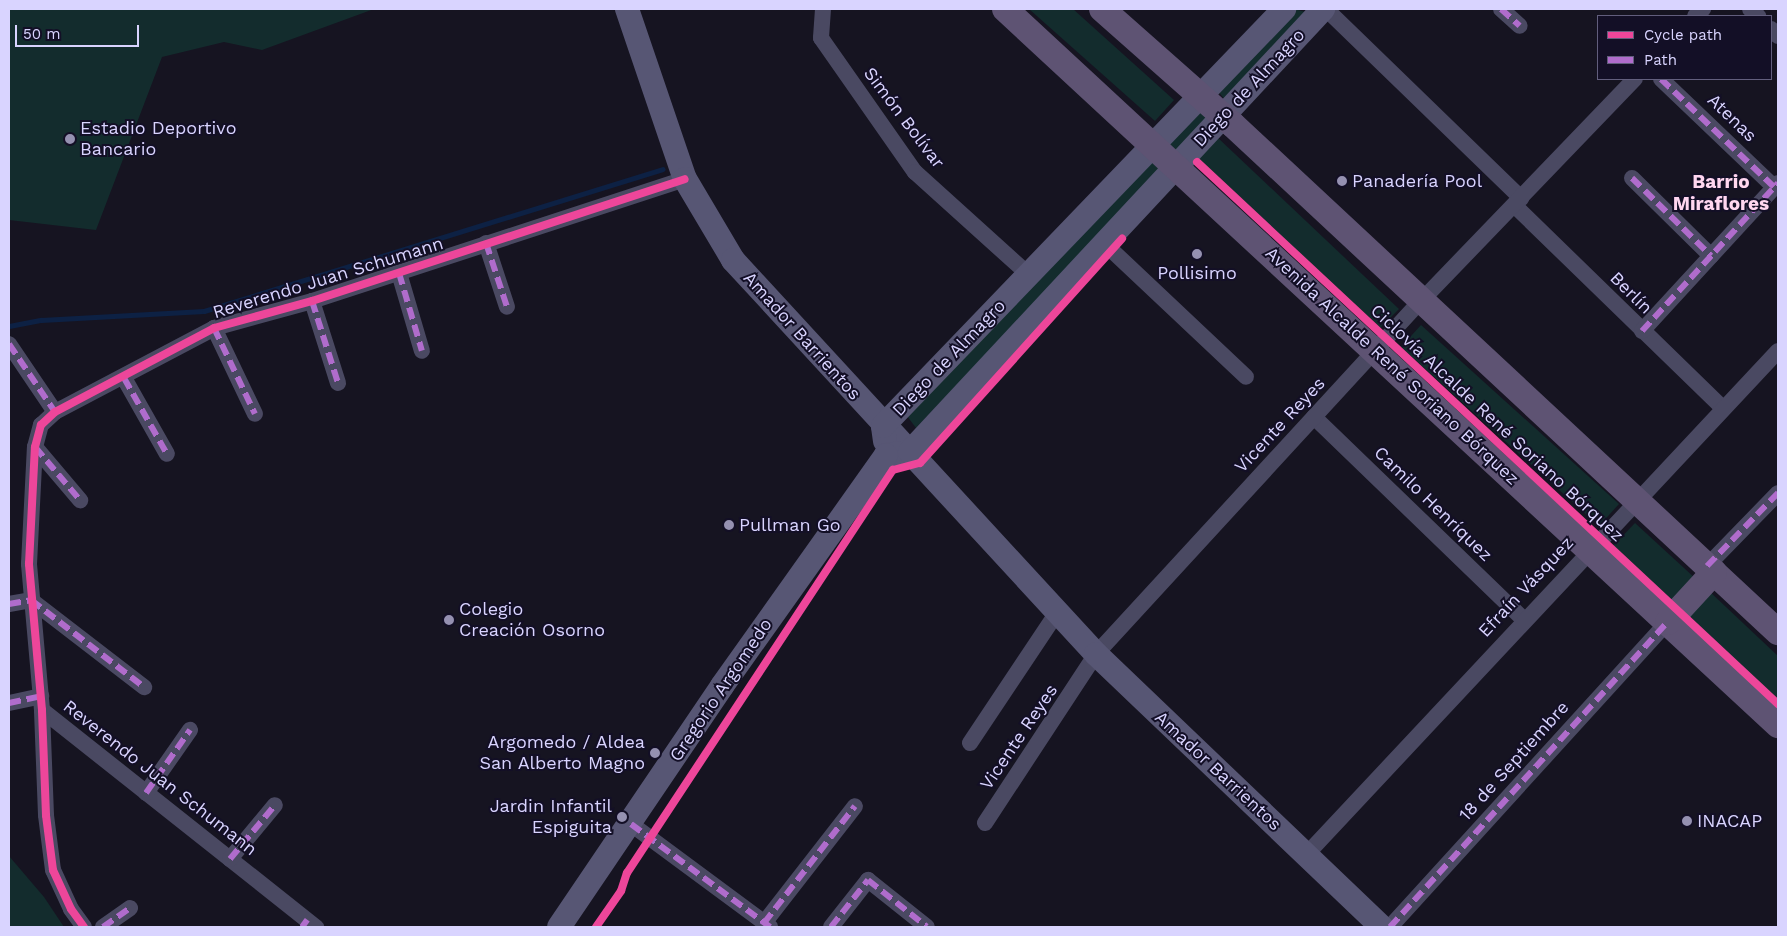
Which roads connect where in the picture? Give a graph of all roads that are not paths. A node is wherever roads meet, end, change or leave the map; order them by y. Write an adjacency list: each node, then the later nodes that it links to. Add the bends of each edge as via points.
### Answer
1 (627, 9): 16 (main road, Amador Barrientos)
2 (823, 9): 23 (street, Simón Bolívar, via 821,38 914,172)
3 (1005, 9): 13 (main road, Avenida Alcalde René Soriano Bórquez)
4 (1102, 9): 11 (main road)
5 (1284, 9): 11 (main road, Diego de Almagro)
6 (1325, 9): 12 (main road, Diego de Almagro); 18 (street, Berlín)
7 (1501, 9): 8 (street)
8 (1520, 26)
9 (1634, 80): 18 (street, Vicente Reyes)
10 (1662, 80): 17 (street, Atenas)
11 (1200, 96): 12 (main road); 13 (main road, Diego de Almagro)
12 (1223, 116): 14 (main road, Diego de Almagro); 25 (main road)
13 (1153, 145): 14 (main road, Avenida Alcalde René Soriano Bórquez); 23 (main road, Diego de Almagro)
14 (1176, 166): 20 (main road, Diego de Almagro); 33 (main road, Avenida Alcalde René Soriano Bórquez)
15 (1632, 178): 21 (street)
16 (685, 179): 19 (street, Reverendo Juan Schumann); 41 (main road, Amador Barrientos, via 733,260)
17 (1776, 185): 21 (street)
18 (1517, 201): 25 (street, Vicente Reyes); 29 (street, Berlín)
19 (486, 243): 22 (street, Reverendo Juan Schumann); 27 (street)
20 (1104, 243): 24 (main road, Diego de Almagro); 34 (street)
21 (1711, 256): 29 (street)
22 (399, 273): 26 (street, Reverendo Juan Schumann); 31 (street)
23 (1028, 275): 24 (main road); 41 (main road, Diego de Almagro)
24 (1053, 298): 43 (main road, Diego de Almagro)
25 (1422, 300): 33 (street, Vicente Reyes); 48 (main road)
26 (312, 301): 28 (street, Reverendo Juan Schumann); 36 (street)
27 (507, 307)
28 (214, 328): 35 (street, Reverendo Juan Schumann); 39 (street)
29 (1642, 331): 37 (street, Berlín)
30 (9, 344): 38 (street)
31 (422, 350)
32 (1778, 350): 37 (street, Efraín Vásquez)
33 (1375, 351): 40 (street, Vicente Reyes); 49 (main road, Avenida Alcalde René Soriano Bórquez)
34 (1246, 377)
35 (124, 378): 38 (street, Reverendo Juan Schumann); 44 (street)
36 (338, 383)
37 (1723, 408): 48 (street, Efraín Vásquez)
38 (54, 412): 42 (street, Reverendo Juan Schumann, via 41,425)
39 (255, 414)
40 (1314, 417): 54 (street, Camilo Henríquez); 57 (street, Vicente Reyes)
41 (884, 426): 43 (main road, Amador Barrientos); 45 (main road, Diego de Almagro)
42 (35, 446): 47 (street); 51 (street, Reverendo Juan Schumann, via 29,564)
43 (910, 452): 45 (main road); 53 (main road, Amador Barrientos)
44 (167, 454)
45 (886, 455): 68 (main road, Gregorio Argomedo, via 722,686)
46 (1778, 492): 50 (street)
47 (80, 500)
48 (1636, 500): 49 (street, Efraín Vásquez); 50 (main road)
49 (1589, 549): 54 (street, Efraín Vásquez); 55 (main road, Avenida Alcalde René Soriano Bórquez)
50 (1710, 569): 55 (main road); 56 (main road)
51 (31, 600): 52 (street); 58 (street); 59 (street, Reverendo Juan Schumann)
52 (9, 604)
53 (1058, 611): 57 (main road, Amador Barrientos); 63 (street)
54 (1523, 619): 69 (street, Efraín Vásquez)
55 (1668, 622): 61 (main road, Avenida Alcalde René Soriano Bórquez); 80 (street, 18 de Septiembre)
56 (1776, 627)
57 (1096, 654): 67 (street, Vicente Reyes); 69 (main road, Amador Barrientos)
58 (144, 687)
59 (41, 703): 60 (street); 64 (street, Reverendo Juan Schumann); 74 (street, via 53,870 71,910)
60 (9, 704)
61 (1778, 725)
62 (190, 730): 64 (street)
63 (970, 743)
64 (146, 793): 70 (street, Reverendo Juan Schumann)
65 (275, 805): 70 (street)
66 (855, 806): 73 (street)
67 (985, 823)
68 (631, 824): 73 (street); 76 (main road, Gregorio Argomedo)
69 (1307, 854): 79 (main road, Amador Barrientos)
70 (230, 859): 72 (street, Reverendo Juan Schumann)
71 (130, 908): 75 (street)
72 (308, 925)
73 (767, 925)
74 (84, 927)
75 (103, 927)
76 (559, 927)
77 (831, 927): 78 (street, via 868,880)
78 (927, 927)
79 (1382, 927)
80 (1390, 927)

